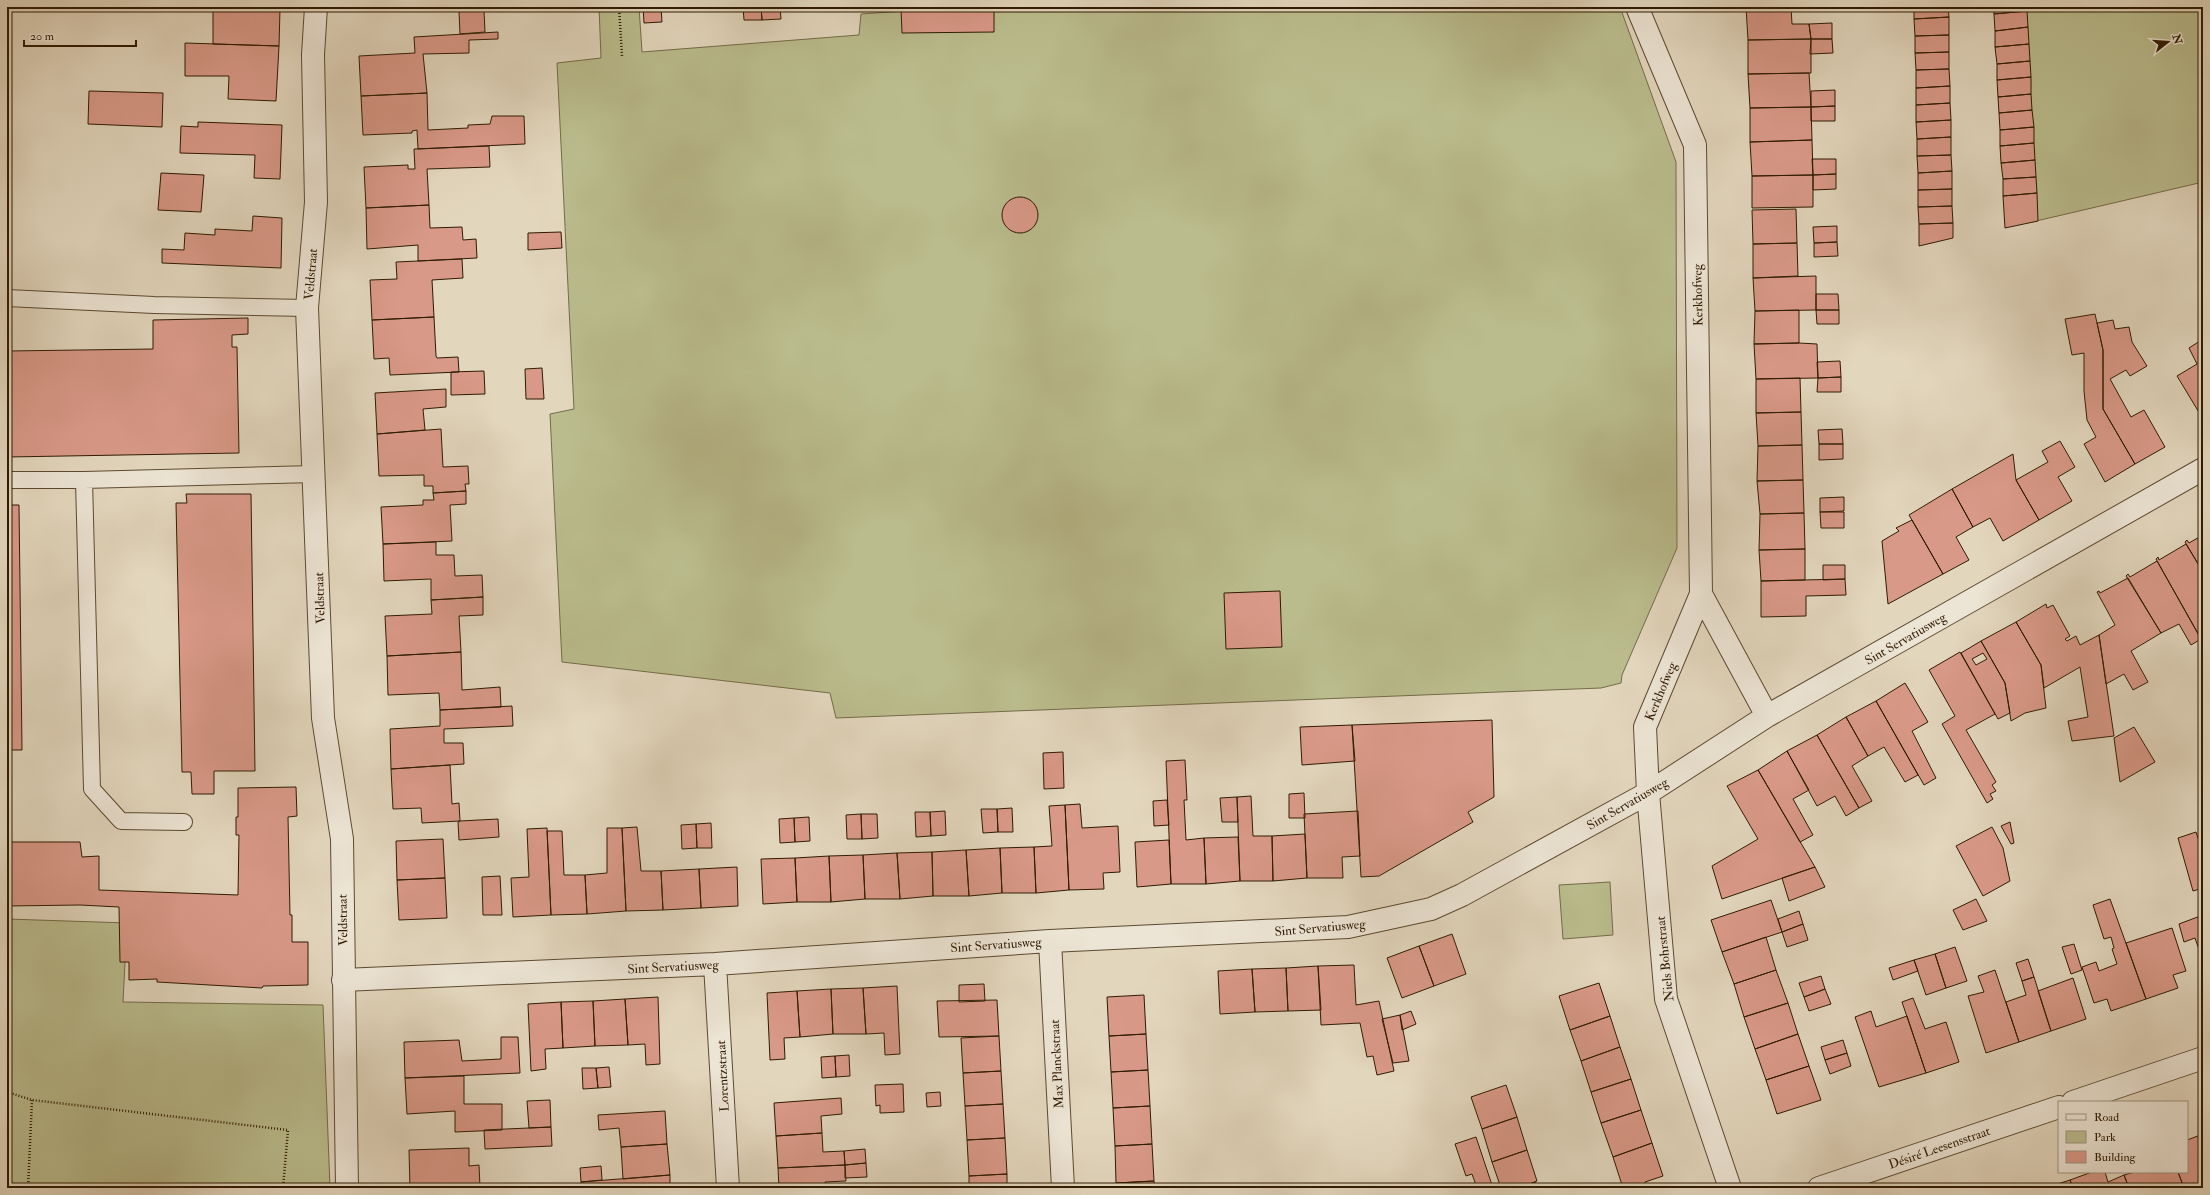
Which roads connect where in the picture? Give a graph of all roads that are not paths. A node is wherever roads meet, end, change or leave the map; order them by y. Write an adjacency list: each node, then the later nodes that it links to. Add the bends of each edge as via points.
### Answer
1 (316, 7): 4 (street, Veldstraat, via 313,55 316,202)
2 (1637, 7): 9 (street, Kerkhofweg, via 1695,146)
3 (7, 298): 4 (lane, via 154,305)
4 (307, 308): 6 (street, Veldstraat)
5 (2203, 469): 10 (street, Sint Servatiusweg)
6 (315, 474): 8 (lane); 15 (street, Veldstraat, via 323,718 342,839)
7 (7, 480): 8 (lane)
8 (84, 480): 12 (lane, via 92,789 121,821)
9 (1701, 594): 10 (street, Kerkhofweg); 11 (street, Kerkhofweg, via 1645,727)
10 (1767, 716): 11 (street, Sint Servatiusweg)
11 (1648, 793): 13 (street, Sint Servatiusweg, via 1462,895 1431,909 1348,927); 22 (street, Niels Bohrstraat, via 1666,999)
12 (184, 822)
13 (1050, 940): 14 (street, Sint Servatiusweg); 21 (street, Max Planckstraat)
14 (715, 964): 15 (street, Sint Servatiusweg); 20 (street, Lorentzstraat)
15 (343, 980): 19 (street, Veldstraat)
16 (2203, 1058): 17 (street)
17 (2076, 1101)
18 (2058, 1107): 23 (street, Désiré Leesensstraat)
19 (347, 1188)
20 (728, 1188)
21 (1063, 1188)
22 (1730, 1188)
23 (1819, 1188)

